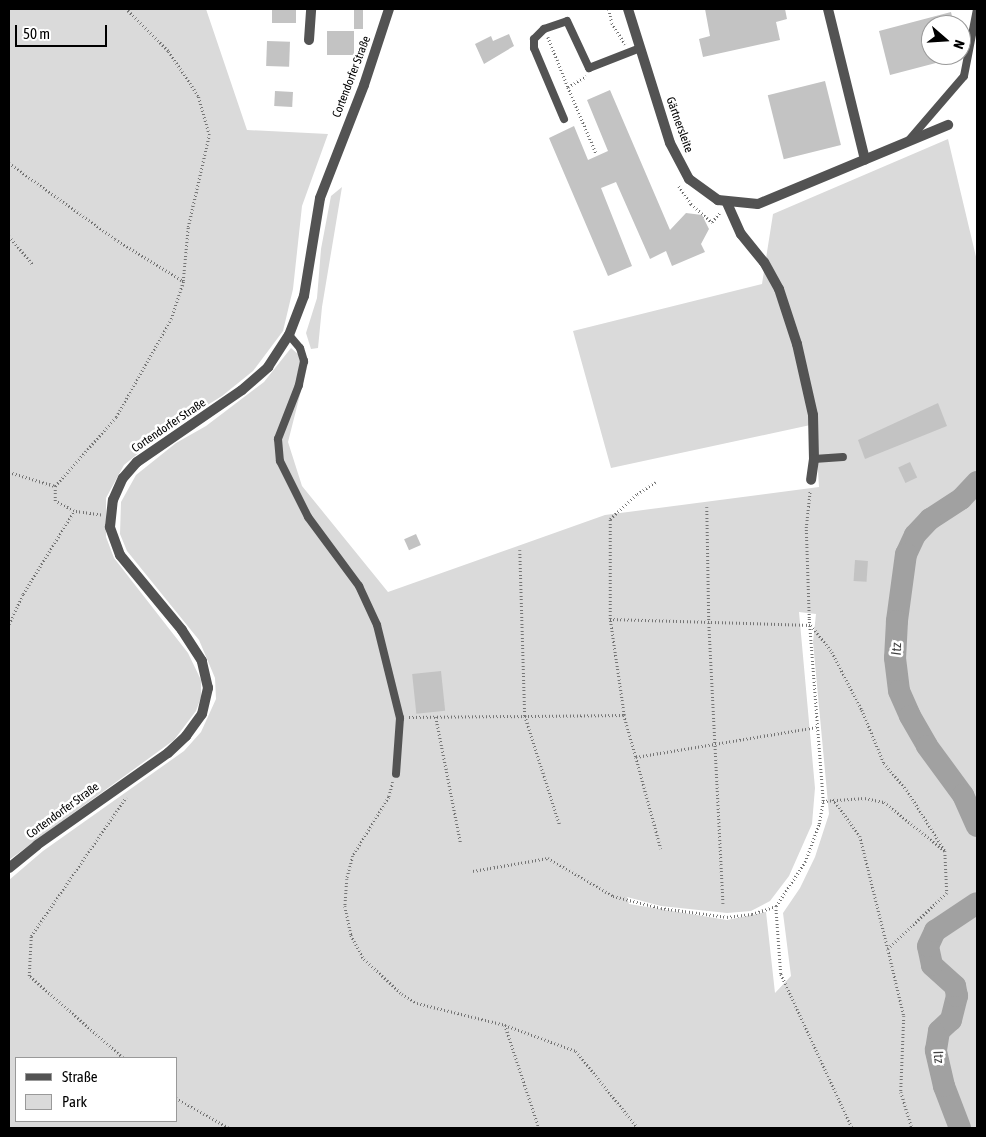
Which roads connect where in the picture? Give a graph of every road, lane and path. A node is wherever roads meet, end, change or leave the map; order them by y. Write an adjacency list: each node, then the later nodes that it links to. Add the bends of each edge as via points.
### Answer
1 (126, 9): 21 (path, via 173,58 198,96 209,135 188,227)
2 (311, 9): 8 (street)
3 (389, 9): 22 (street, Cortendorfer Straße, via 364,85 320,198 304,296)
4 (628, 9): 9 (street, Gärtnersleite)
5 (828, 9): 16 (street)
6 (977, 9): 14 (lane, via 964,76)
7 (544, 29): 10 (lane, via 567,21); 11 (path); 12 (lane, via 534,38 534,48)
8 (309, 40)
9 (640, 48): 10 (lane); 18 (street, Gärtnersleite, via 670,143 682,168 698,187)
10 (589, 68): 11 (path, via 584,79)
11 (568, 86): 15 (path)
12 (564, 120)
13 (948, 125): 14 (street, Gärtnersleite)
14 (908, 142): 16 (street, Gärtnersleite)
15 (596, 153)
16 (865, 160): 18 (street, Gärtnersleite, via 758,204)
17 (9, 163): 21 (path, via 115,239)
18 (727, 203): 24 (street, via 740,234 764,262 782,298 805,373 813,415)
19 (9, 236): 20 (path)
20 (33, 265)
21 (183, 281): 28 (path, via 171,319 116,417)
22 (289, 335): 31 (street, Cortendorfer Straße, via 268,366 242,390 137,462 118,487); 40 (lane, via 300,348 304,361 299,385 278,439 280,461 308,517 366,597 383,644)
23 (844, 457): 24 (lane)
24 (814, 459): 26 (street)
25 (9, 472): 28 (path)
26 (811, 480): 36 (path, via 806,528)
27 (656, 482): 33 (path, via 637,494 610,519)
28 (55, 486): 30 (path, via 55,501)
29 (707, 507): 34 (path)
30 (74, 511): 31 (path); 35 (path, via 23,594)
31 (110, 516): 45 (street, Cortendorfer Straße, via 112,536 120,555 197,652 208,688 206,707 195,727 173,749)
32 (520, 550): 38 (path)
33 (610, 619): 34 (path); 37 (path)
34 (709, 623): 36 (path); 42 (path)
35 (9, 624)
36 (812, 625): 41 (path); 51 (path, via 832,652 862,710 884,763 907,790)
37 (624, 715): 38 (path); 43 (path)
38 (525, 716): 39 (path); 48 (path)
39 (436, 717): 40 (path); 49 (path)
40 (400, 718): 44 (lane)
41 (817, 727): 42 (path); 47 (path)
42 (716, 742): 43 (path); 54 (path)
43 (636, 757): 50 (path)
44 (396, 774): 57 (path, via 389,797 353,856 345,906 351,935 364,959 402,994 418,1003)
45 (133, 777): 52 (street, Cortendorfer Straße); 58 (path, via 124,802 31,936 29,976)
46 (833, 799): 47 (path); 51 (path, via 865,798 884,802); 56 (path, via 860,836)
47 (823, 801): 55 (path, via 820,824 805,862)
48 (560, 826)
49 (461, 844)
50 (661, 849)
51 (945, 851): 56 (path, via 947,893)
52 (9, 868)
53 (473, 871): 55 (path, via 548,858 613,896 661,908 727,917 752,914)
54 (723, 904)
55 (776, 906): 63 (path, via 781,974)
56 (888, 949): 64 (path, via 904,1016 901,1092)
57 (505, 1025): 61 (path); 62 (path, via 576,1051)
58 (122, 1057)
59 (178, 1099): 60 (path)
60 (229, 1128)
61 (539, 1128)
62 (638, 1128)
63 (852, 1128)
64 (912, 1128)

